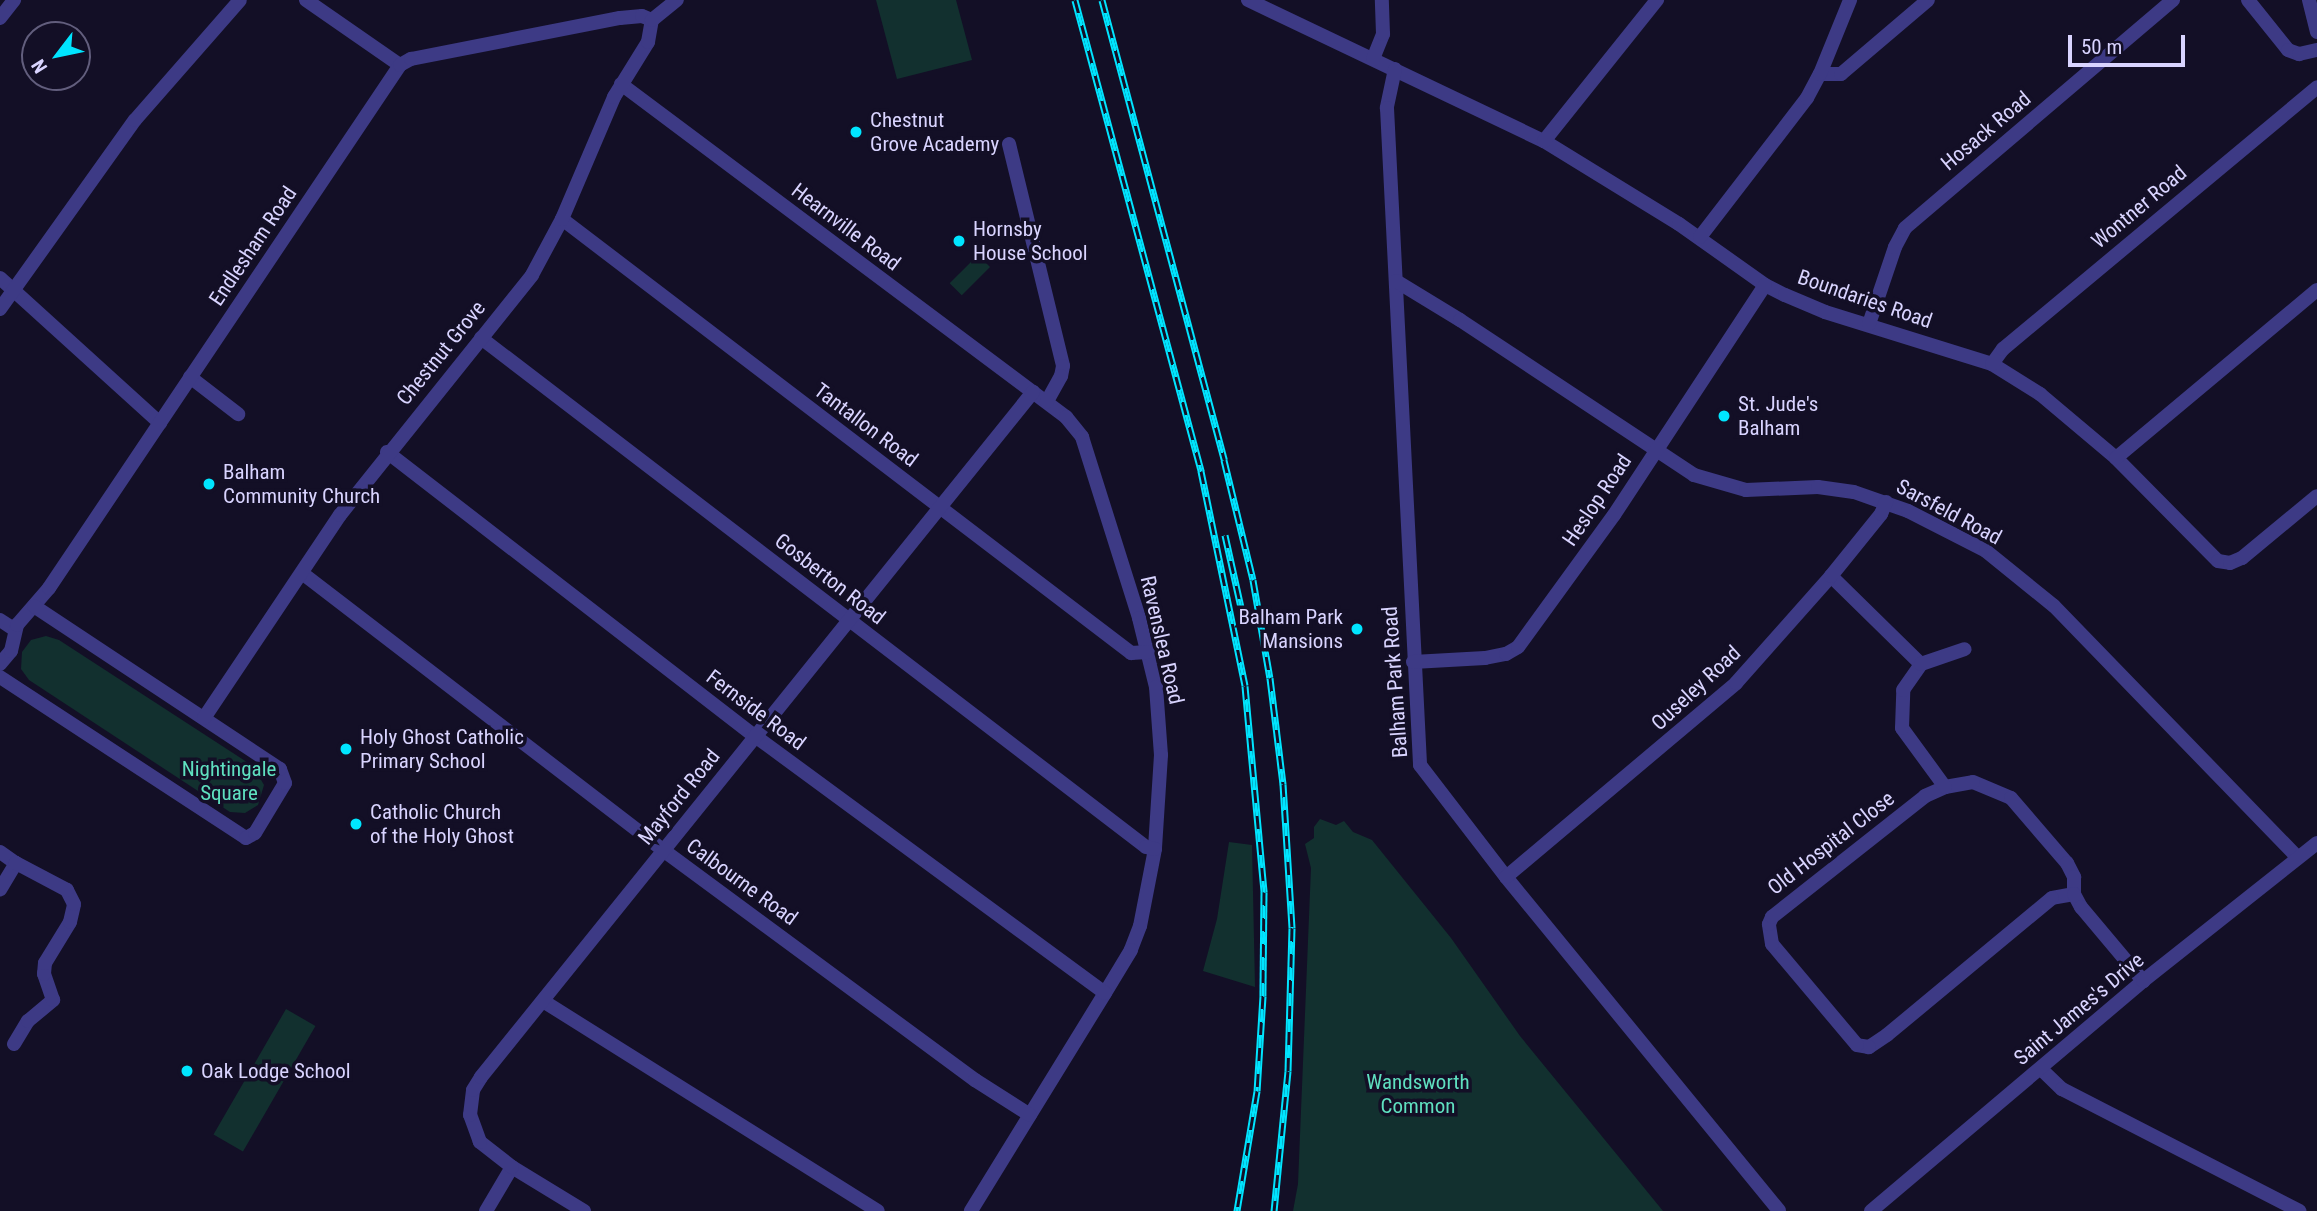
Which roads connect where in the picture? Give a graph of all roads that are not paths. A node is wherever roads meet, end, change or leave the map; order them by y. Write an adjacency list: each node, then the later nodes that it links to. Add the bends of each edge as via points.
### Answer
1 (14, 0): 13 (street)
2 (240, 0): 30 (street, via 135,120)
3 (306, 0): 18 (street)
4 (677, 0): 14 (street)
5 (1248, 0): 17 (street, Boundaries Road)
6 (1382, 0): 17 (street, via 1383,34)
7 (1657, 0): 23 (street)
8 (1850, 0): 20 (street)
9 (1928, 0): 20 (street, via 1841,74)
10 (2174, 0): 33 (street, Hosack Road, via 1906,228)
11 (2248, 0): 16 (street, via 2288,50 2299,54)
12 (2309, 0): 15 (street)
13 (0, 18)
14 (652, 19): 18 (street, via 620,18 411,59); 21 (street, Chestnut Grove, via 648,42)
15 (2316, 24)
16 (2317, 50)
17 (1373, 59): 19 (street, Boundaries Road)
18 (400, 65): 36 (street, Endlesham Road)
19 (1395, 69): 23 (street, Boundaries Road); 28 (street, Balham Park Road, via 1387,108)
20 (1821, 74): 26 (street, via 1792,119)
21 (621, 84): 25 (street, Chestnut Grove); 37 (street, Hearnville Road)
22 (2317, 87): 35 (street, Wontner Road, via 2003,349)
23 (1544, 141): 26 (street, Boundaries Road)
24 (1009, 144): 38 (street, via 1062,366)
25 (562, 219): 34 (street, Chestnut Grove, via 532,275); 46 (street, Tantallon Road)
26 (1700, 237): 29 (street, Boundaries Road)
27 (0, 278): 30 (street)
28 (1396, 281): 41 (street, Sarsfeld Road); 55 (street, Balham Park Road)
29 (1765, 285): 33 (street, Boundaries Road, via 1825,313); 41 (street, Heslop Road)
30 (13, 289): 32 (street); 40 (street)
31 (2317, 290): 43 (street)
32 (0, 309)
33 (1869, 324): 35 (street, Boundaries Road)
34 (481, 338): 42 (street, Chestnut Grove); 51 (street, Gosberton Road)
35 (1992, 364): 43 (street, Boundaries Road, via 2040,394)
36 (190, 377): 39 (street); 40 (street, Endlesham Road)
37 (1033, 392): 38 (street, Hearnville Road); 46 (street, Mayford Road)
38 (1047, 401): 54 (street, Ravenslea Road, via 1082,437)
39 (238, 414)
40 (160, 423): 49 (street, Endlesham Road)
41 (1654, 452): 45 (street, Sarsfeld Road, via 1721,485 1746,490 1818,487); 55 (street, Heslop Road, via 1518,647 1485,658)
42 (387, 453): 47 (street, Chestnut Grove); 60 (street, Fernside Road)
43 (2116, 458): 44 (street, Boundaries Road, via 2218,561 2242,558)
44 (2317, 496)
45 (1886, 502): 48 (street, Ouseley Road); 66 (street, Sarsfeld Road, via 1986,551 2054,606)
46 (940, 508): 51 (street, Mayford Road); 54 (street, Tantallon Road, via 1131,653)
47 (302, 573): 59 (street, Chestnut Grove); 64 (street, Calbourne Road)
48 (1831, 576): 57 (street); 68 (street, Ouseley Road, via 1736,683)
49 (34, 606): 52 (street, Endlesham Road); 59 (street)
50 (0, 620): 52 (street)
51 (849, 621): 60 (street, Mayford Road); 63 (street, Gosberton Road, via 1146,847)
52 (14, 629): 56 (street, Endlesham Road, via 12,648)
53 (1965, 649): 57 (street)
54 (1148, 652): 63 (street, Ravenslea Road, via 1156,687 1161,755)
55 (1413, 662): 68 (street, Balham Park Road, via 1420,765)
56 (0, 664)
57 (1921, 664): 61 (street, via 1903,690 1902,728)
58 (0, 677): 59 (street, via 230,829 249,837 256,833 282,789 283,773)
59 (204, 718)
60 (755, 736): 64 (street, Mayford Road); 72 (street, Fernside Road)
61 (1945, 788): 70 (street, Old Hospital Close, via 1973,782 2011,798 2067,863 2074,877); 70 (street, Old Hospital Close, via 1925,796 1772,917 1769,924 1772,944 1855,1043 1874,1045 2052,898)
62 (2317, 843): 66 (street, Saint James's Drive)
63 (1155, 849): 72 (street, Ravenslea Road, via 1137,938)
64 (663, 850): 73 (street, Mayford Road); 76 (street, Calbourne Road, via 975,1080)
65 (0, 852): 67 (street)
66 (2297, 857): 71 (street, Saint James's Drive)
67 (16, 863): 69 (street); 74 (street, via 67,890 74,904 70,922 45,963 53,1000 28,1021)
68 (1506, 877): 82 (street, Balham Park Road)
69 (0, 890)
70 (2074, 894): 71 (street, Old Hospital Close)
71 (2143, 981): 75 (street, Saint James's Drive)
72 (1105, 993): 76 (street, Ravenslea Road)
73 (543, 1001): 77 (street, Mayford Road, via 481,1077 471,1101 472,1122 481,1142); 80 (street)
74 (14, 1044)
75 (2041, 1069): 83 (street, Saint James's Drive); 84 (street, via 2062,1089)
76 (1030, 1115): 81 (street, Ravenslea Road)
77 (512, 1167): 78 (street); 79 (street, Mayford Road)
78 (486, 1211)
79 (584, 1211)
80 (878, 1211)
81 (971, 1211)
82 (1779, 1211)
83 (1871, 1211)
84 (2299, 1211)

